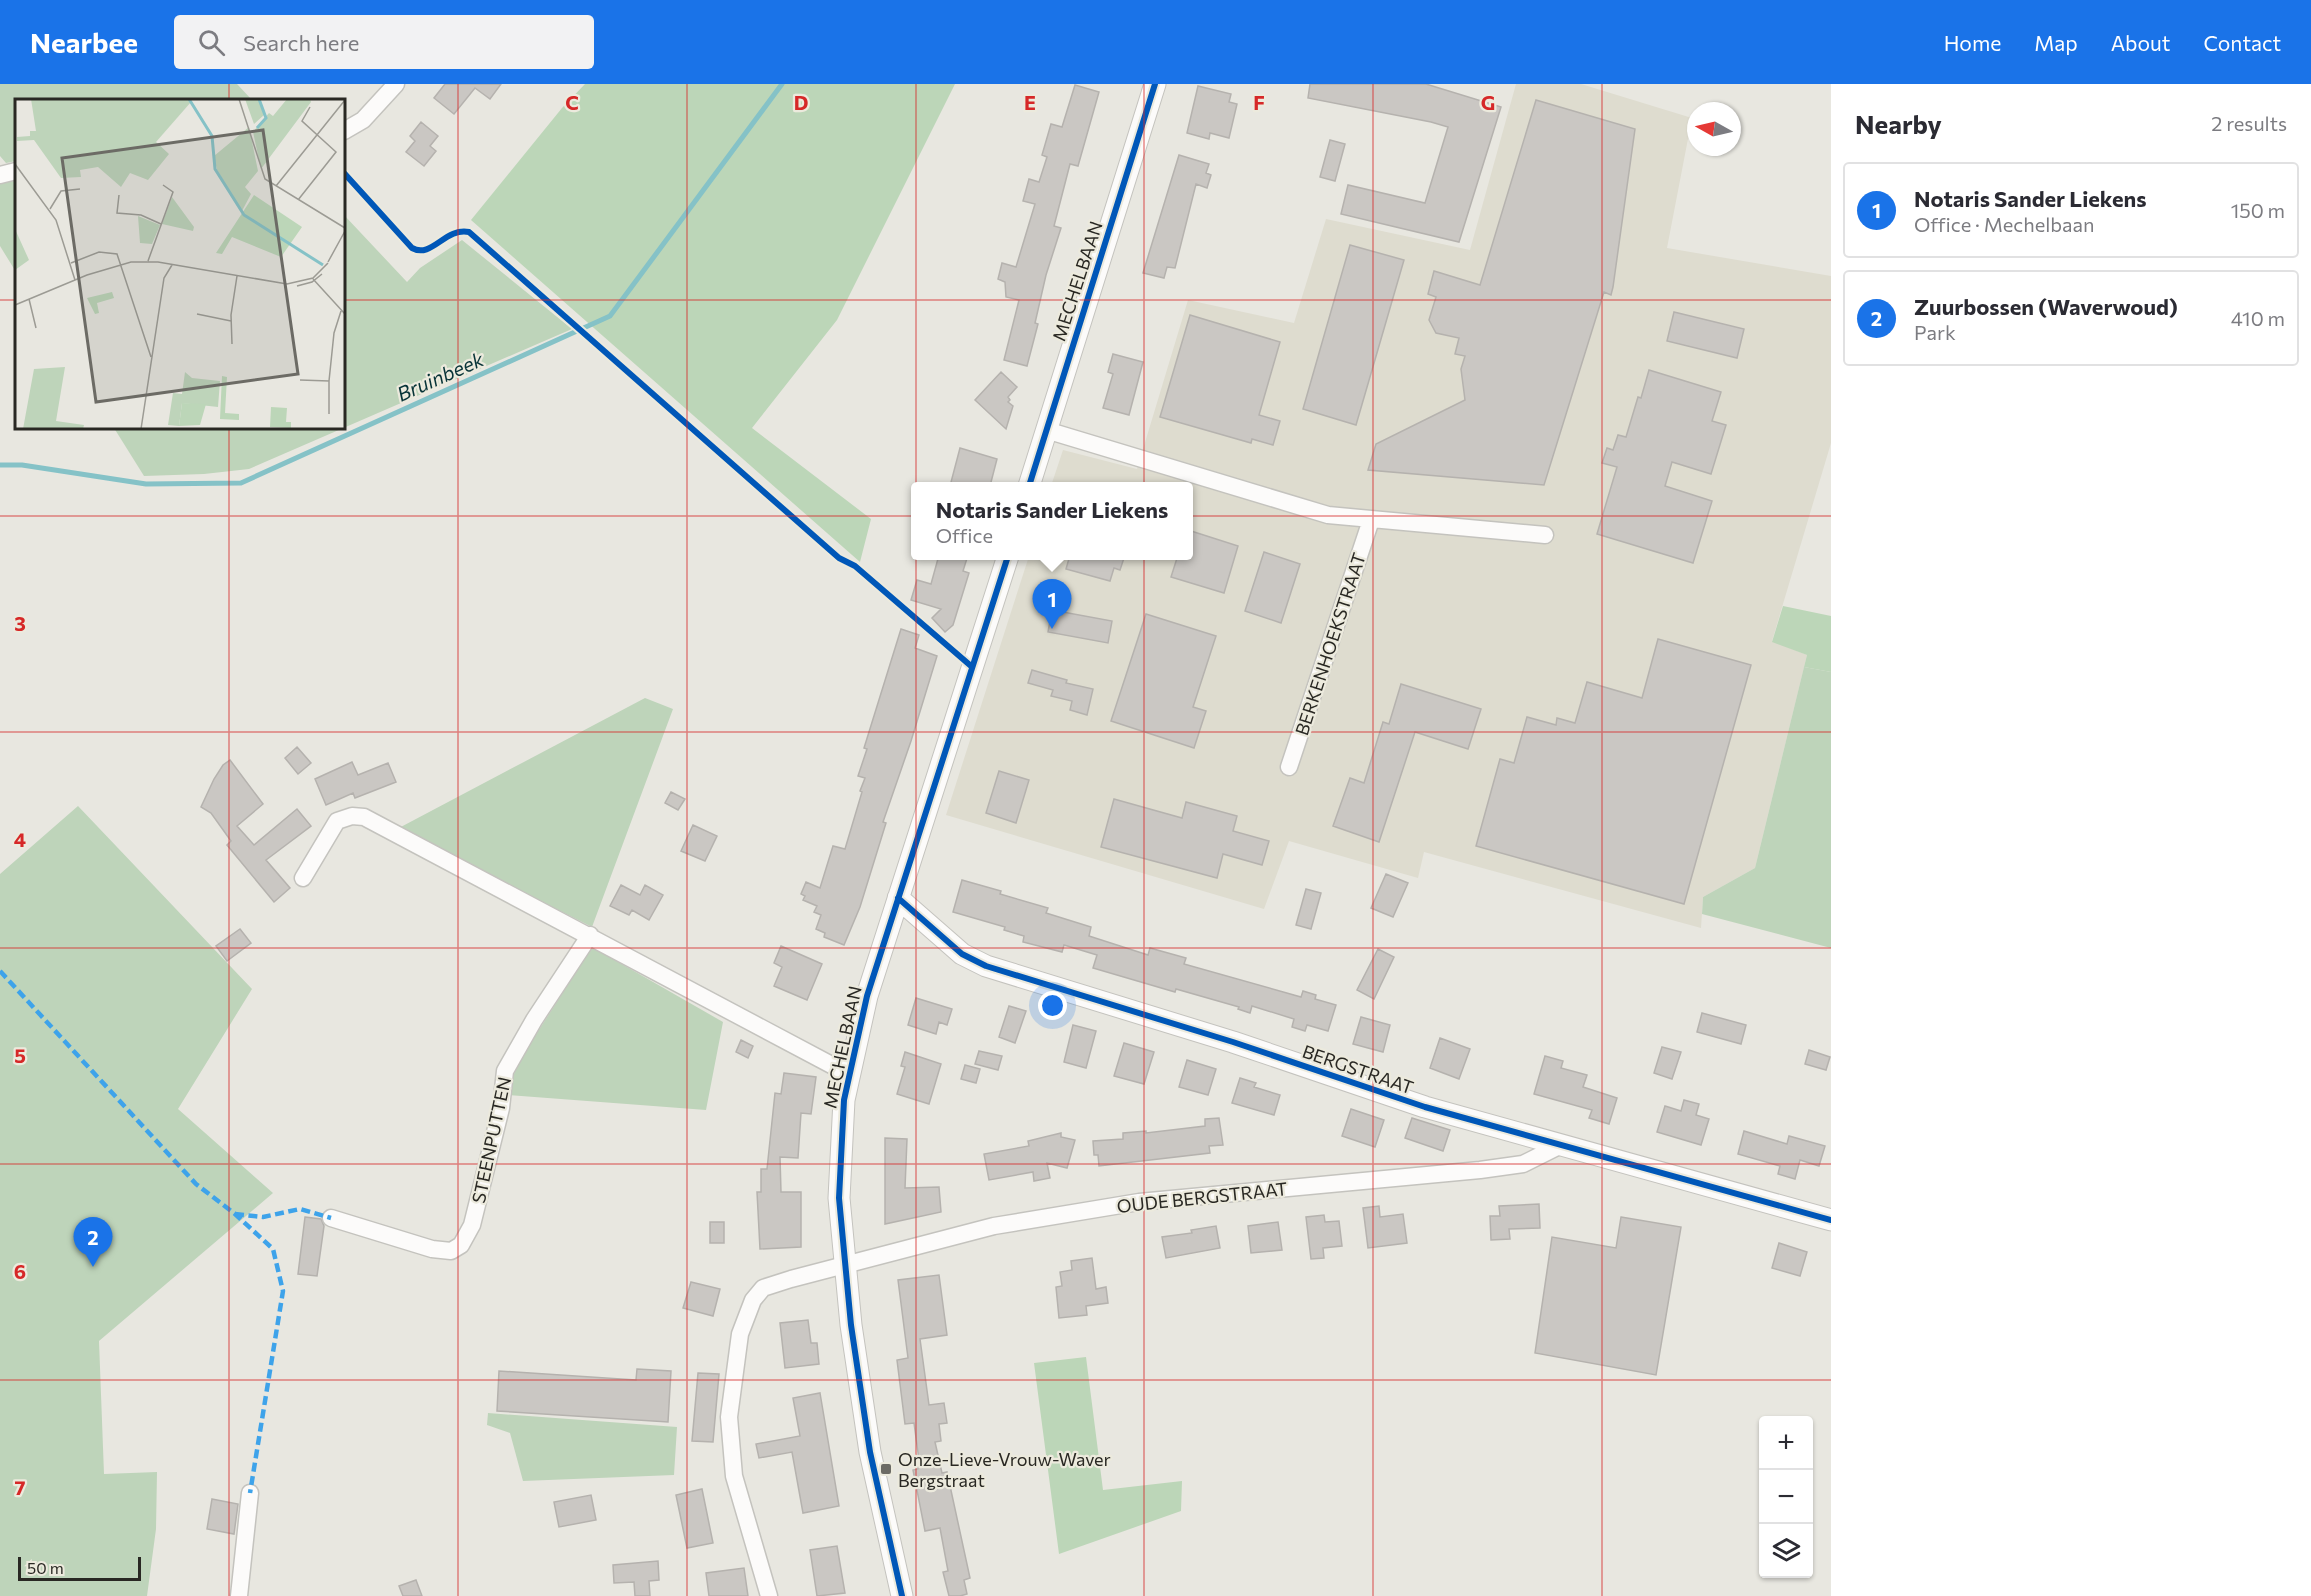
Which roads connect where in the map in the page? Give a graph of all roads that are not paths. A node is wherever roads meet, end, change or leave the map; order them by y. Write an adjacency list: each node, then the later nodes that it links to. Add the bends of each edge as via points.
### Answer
1 (396, 84): 3 (street, via 363,120)
2 (1155, 84): 6 (street, MECHELBAAN)
3 (345, 130)
4 (15, 171): 5 (street)
5 (0, 175)
6 (1046, 430): 7 (street, MECHELBAAN); 8 (street, via 1328,515)
7 (1030, 482)
8 (1371, 520): 9 (street); 11 (street, BERKENHOEKSTRAAT)
9 (1545, 535)
10 (1006, 560): 13 (street, MECHELBAAN)
11 (1289, 767)
12 (303, 878): 14 (street, via 337,821 364,817)
13 (898, 898): 15 (street, MECHELBAAN, via 867,996); 16 (street, BERGSTRAAT, via 962,954 986,966 1233,1042 1425,1107)
14 (590, 935): 15 (street); 17 (street, STEENPUTTEN, via 505,1071 501,1108 472,1225 461,1245 451,1251 432,1249)
15 (849, 1072): 19 (street, MECHELBAAN, via 839,1198)
16 (1561, 1145): 18 (street, BERGSTRAAT); 19 (street, OUDE BERGSTRAAT, via 1523,1164 1480,1170 1128,1204 994,1227)
17 (331, 1218)
18 (1831, 1220)
19 (845, 1265): 22 (street, via 763,1288 753,1300 740,1334 729,1417 734,1476); 23 (street, MECHELBAAN, via 870,1452)
20 (250, 1493): 21 (street)
21 (239, 1596)
22 (768, 1596)
23 (902, 1596)

